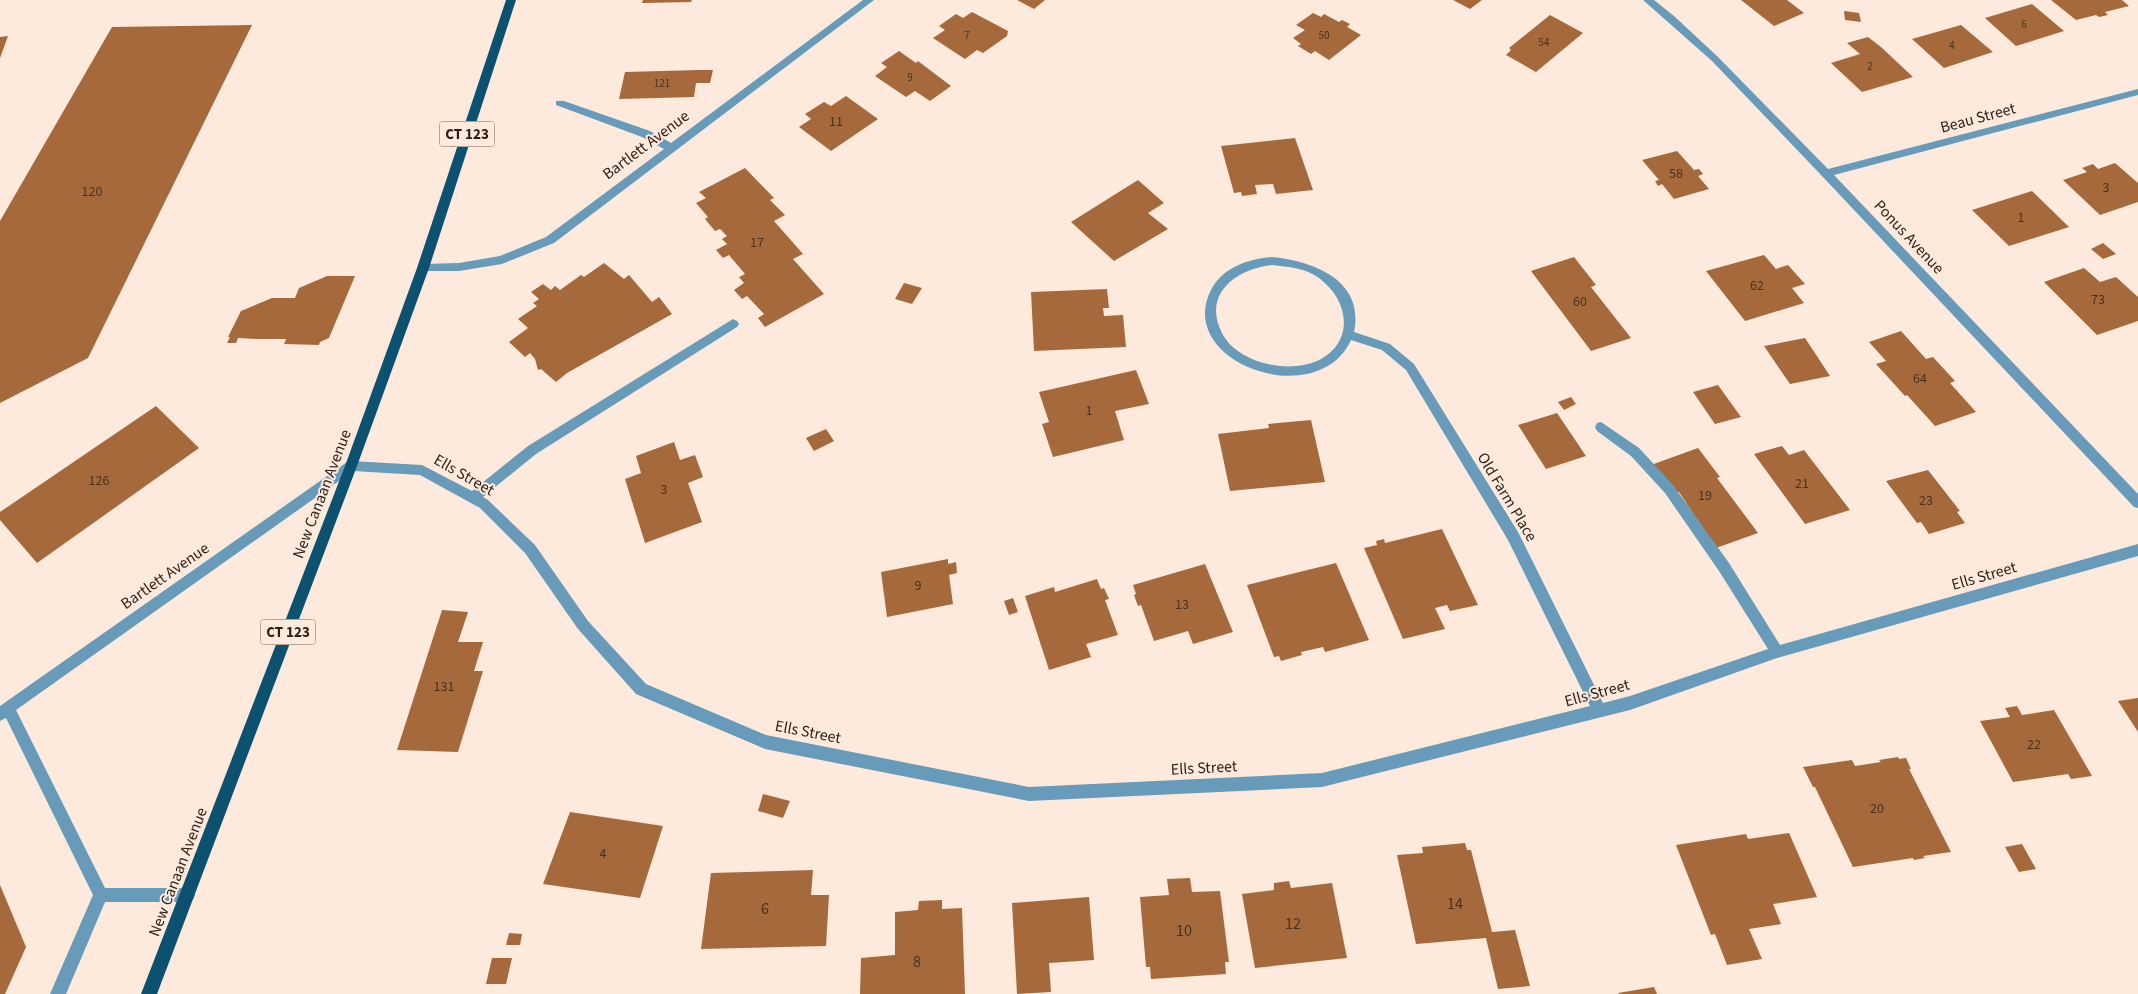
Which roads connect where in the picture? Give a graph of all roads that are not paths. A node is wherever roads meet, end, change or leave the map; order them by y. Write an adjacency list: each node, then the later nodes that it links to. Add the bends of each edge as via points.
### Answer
1 (511, 0): 8 (main road, New Canaan Avenue / CT 123)
2 (869, 0): 6 (street, Bartlett Avenue)
3 (1648, 0): 7 (street, Ponus Avenue, via 1715,59)
4 (2138, 92): 7 (street, Beau Street)
5 (560, 102): 6 (street, via 646,134)
6 (671, 148): 8 (street, Bartlett Avenue, via 550,240 502,260 459,267)
7 (1826, 173): 14 (street, Ponus Avenue)
8 (423, 268): 12 (main road, New Canaan Avenue / CT 123)
9 (733, 324): 13 (street, via 532,450)
10 (1349, 335): 10 (street, via 1350,313 1341,292 1323,275 1299,264 1272,261 1247,265 1226,277 1213,295 1210,316 1218,338 1235,356 1261,368 1289,372 1316,367 1337,354); 18 (street, Old Farm Place, via 1386,347 1410,367 1513,536)
11 (1601, 426): 16 (street, via 1635,452 1669,489)
12 (351, 466): 13 (street, Ells Street, via 422,470); 17 (street, Bartlett Avenue); 20 (main road, New Canaan Avenue / CT 123)
13 (472, 498): 18 (street, Ells Street, via 484,504 530,550 583,624 641,688 765,742 1029,794 1322,780)
14 (2138, 503)
15 (2138, 550): 16 (street, Ells Street)
16 (1778, 652): 18 (street, Ells Street, via 1630,704)
17 (4, 711): 19 (street)
18 (1600, 711)
19 (101, 895): 20 (street); 21 (street)
20 (188, 895): 22 (main road, New Canaan Avenue / CT 123)
21 (58, 994)
22 (149, 994)

